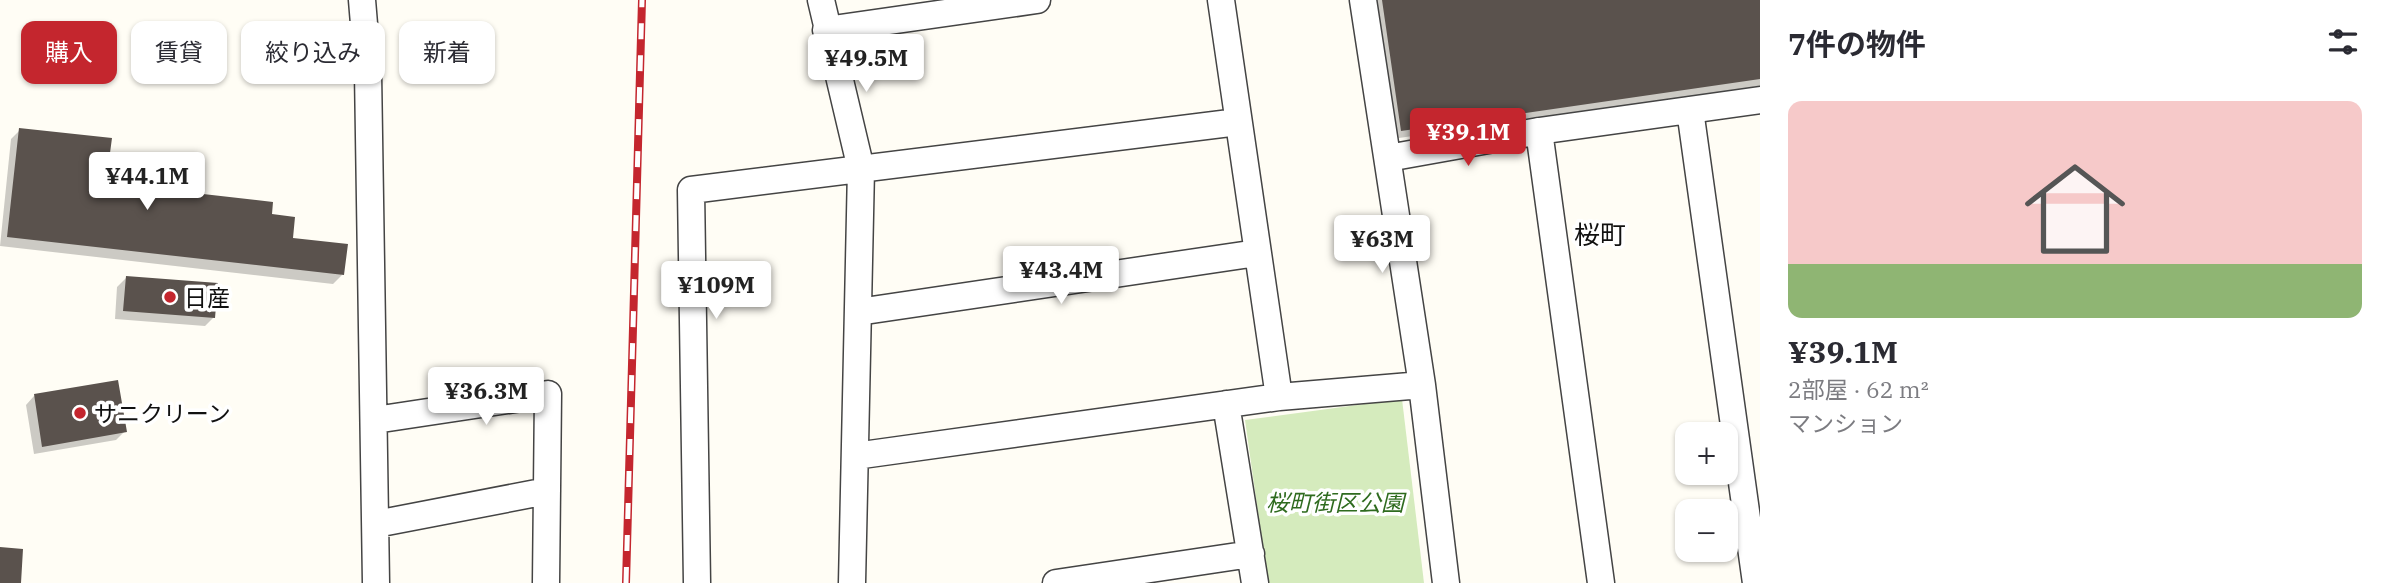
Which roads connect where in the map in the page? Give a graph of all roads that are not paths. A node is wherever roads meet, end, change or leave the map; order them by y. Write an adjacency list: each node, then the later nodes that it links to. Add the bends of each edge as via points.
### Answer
1 (362, 0): 18 (street, via 368,72)
2 (821, 0): 6 (street)
3 (1037, 0): 6 (street)
4 (1221, 0): 9 (street)
5 (1363, 0): 11 (street)
6 (826, 30): 12 (street)
7 (1760, 100): 8 (street)
8 (1690, 110): 10 (street); 31 (street)
9 (1238, 122): 12 (street); 13 (street)
10 (1539, 131): 11 (street); 30 (street)
11 (1388, 158): 15 (street)
12 (861, 169): 14 (street); 25 (street, via 691,190)
13 (1257, 253): 14 (street); 16 (street)
14 (858, 312): 19 (street)
15 (1422, 385): 16 (street); 29 (street)
16 (1279, 397): 17 (street)
17 (1226, 404): 19 (street); 22 (street)
18 (374, 421): 20 (street, via 548,394); 21 (street)
19 (855, 456): 26 (street)
20 (547, 491): 21 (street); 24 (street)
21 (376, 524): 23 (street)
22 (1251, 554): 27 (street); 28 (street)
23 (373, 582)
24 (546, 583)
25 (697, 583)
26 (852, 583)
27 (1056, 583)
28 (1255, 583)
29 (1446, 583)
30 (1601, 583)
31 (1756, 583)

